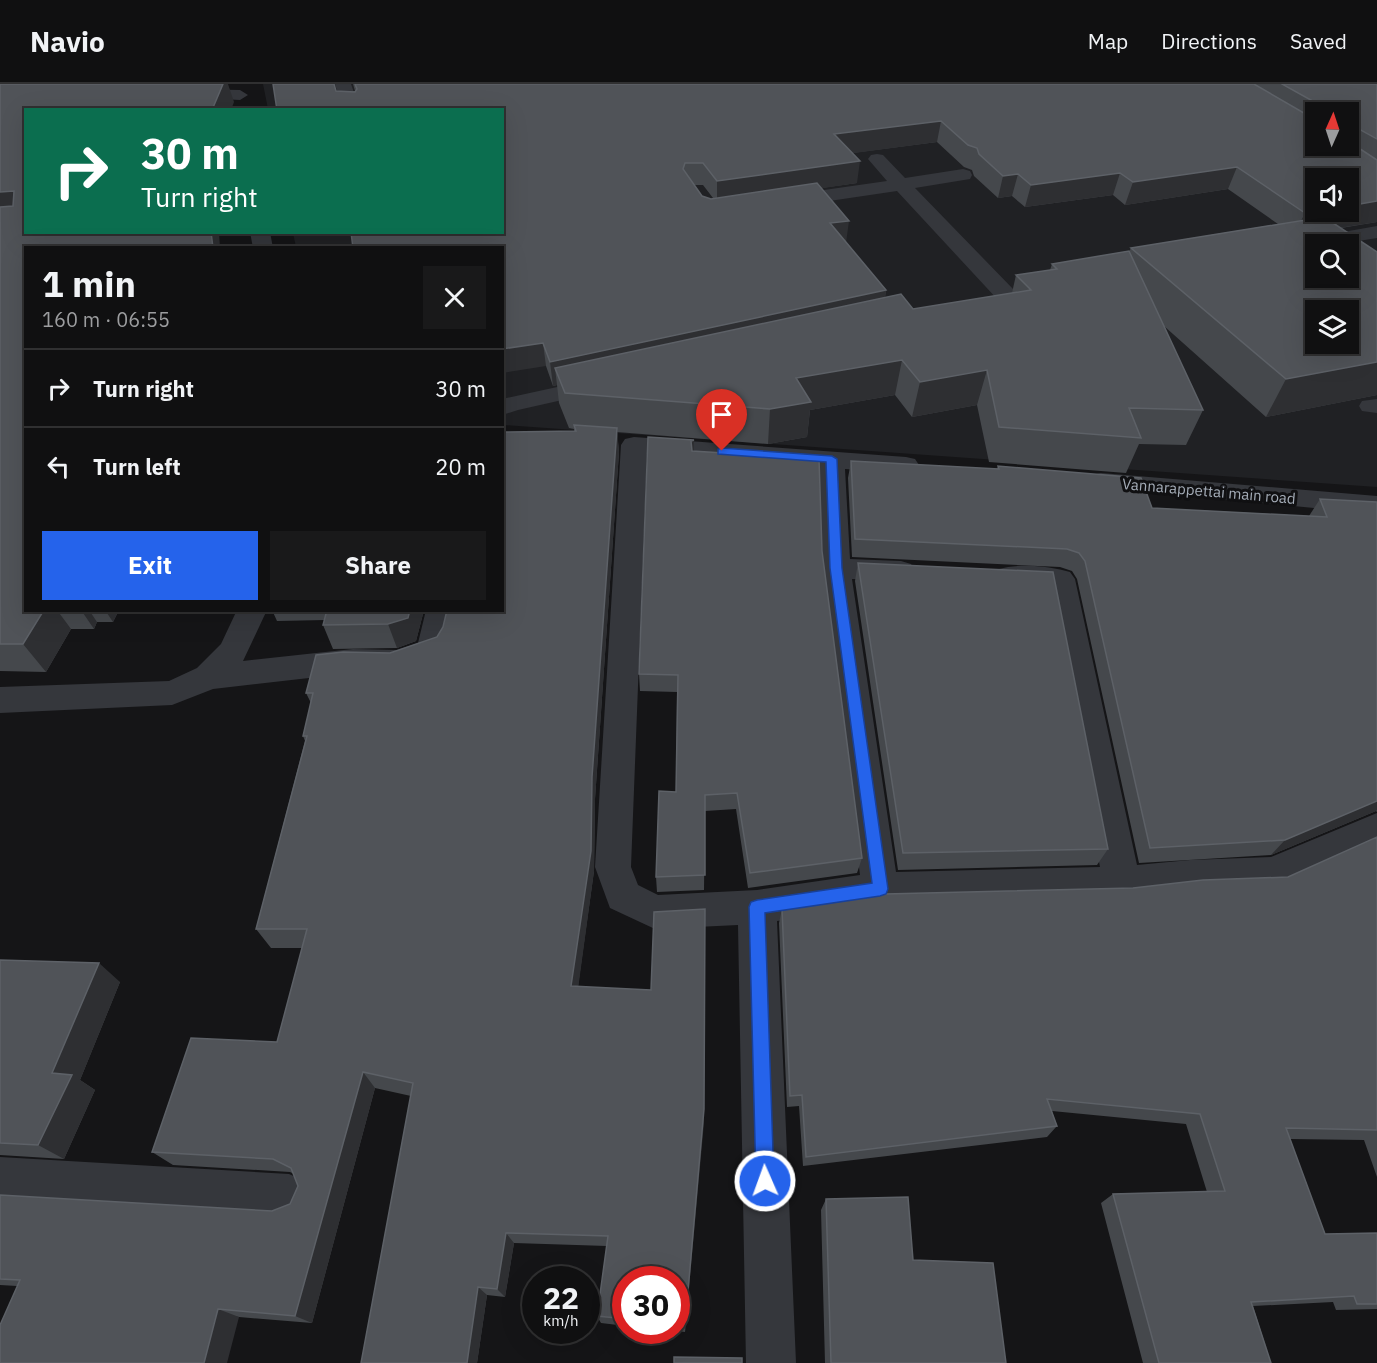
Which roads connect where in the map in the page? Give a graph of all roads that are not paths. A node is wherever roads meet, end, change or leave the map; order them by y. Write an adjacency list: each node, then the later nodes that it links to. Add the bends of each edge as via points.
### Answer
1 (343, 84): 4 (street)
2 (172, 94): 3 (street)
3 (241, 96)
4 (351, 108)
5 (877, 159): 7 (street)
6 (963, 175): 7 (street)
7 (901, 184): 8 (street); 16 (street)
8 (759, 206)
9 (1377, 232): 10 (street)
10 (1359, 238)
11 (1305, 247): 12 (street)
12 (1288, 248)
13 (1359, 252): 14 (street)
14 (1368, 257)
15 (1030, 291): 16 (street)
16 (1006, 295): 17 (street)
17 (983, 300)
18 (625, 379): 19 (street)
19 (506, 406)
20 (832, 459): 21 (street); 24 (street); 34 (street, via 623,444 613,867 623,896 654,912)
21 (925, 466)
22 (1078, 479): 23 (street, Vannarappettai main road)
23 (1377, 506)
24 (836, 568): 25 (street); 33 (street)
25 (931, 573)
26 (978, 575): 32 (street, via 1060,579)
27 (251, 612): 29 (street, via 234,651)
28 (441, 612): 29 (street, via 432,650 398,662 353,662)
29 (208, 677): 30 (street, via 172,693)
30 (0, 699)
31 (1377, 828): 32 (street, via 1273,873)
32 (1122, 883): 33 (street)
33 (880, 889): 34 (street)
34 (757, 907): 37 (street)
35 (0, 1180): 36 (street)
36 (289, 1197)
37 (771, 1363)

